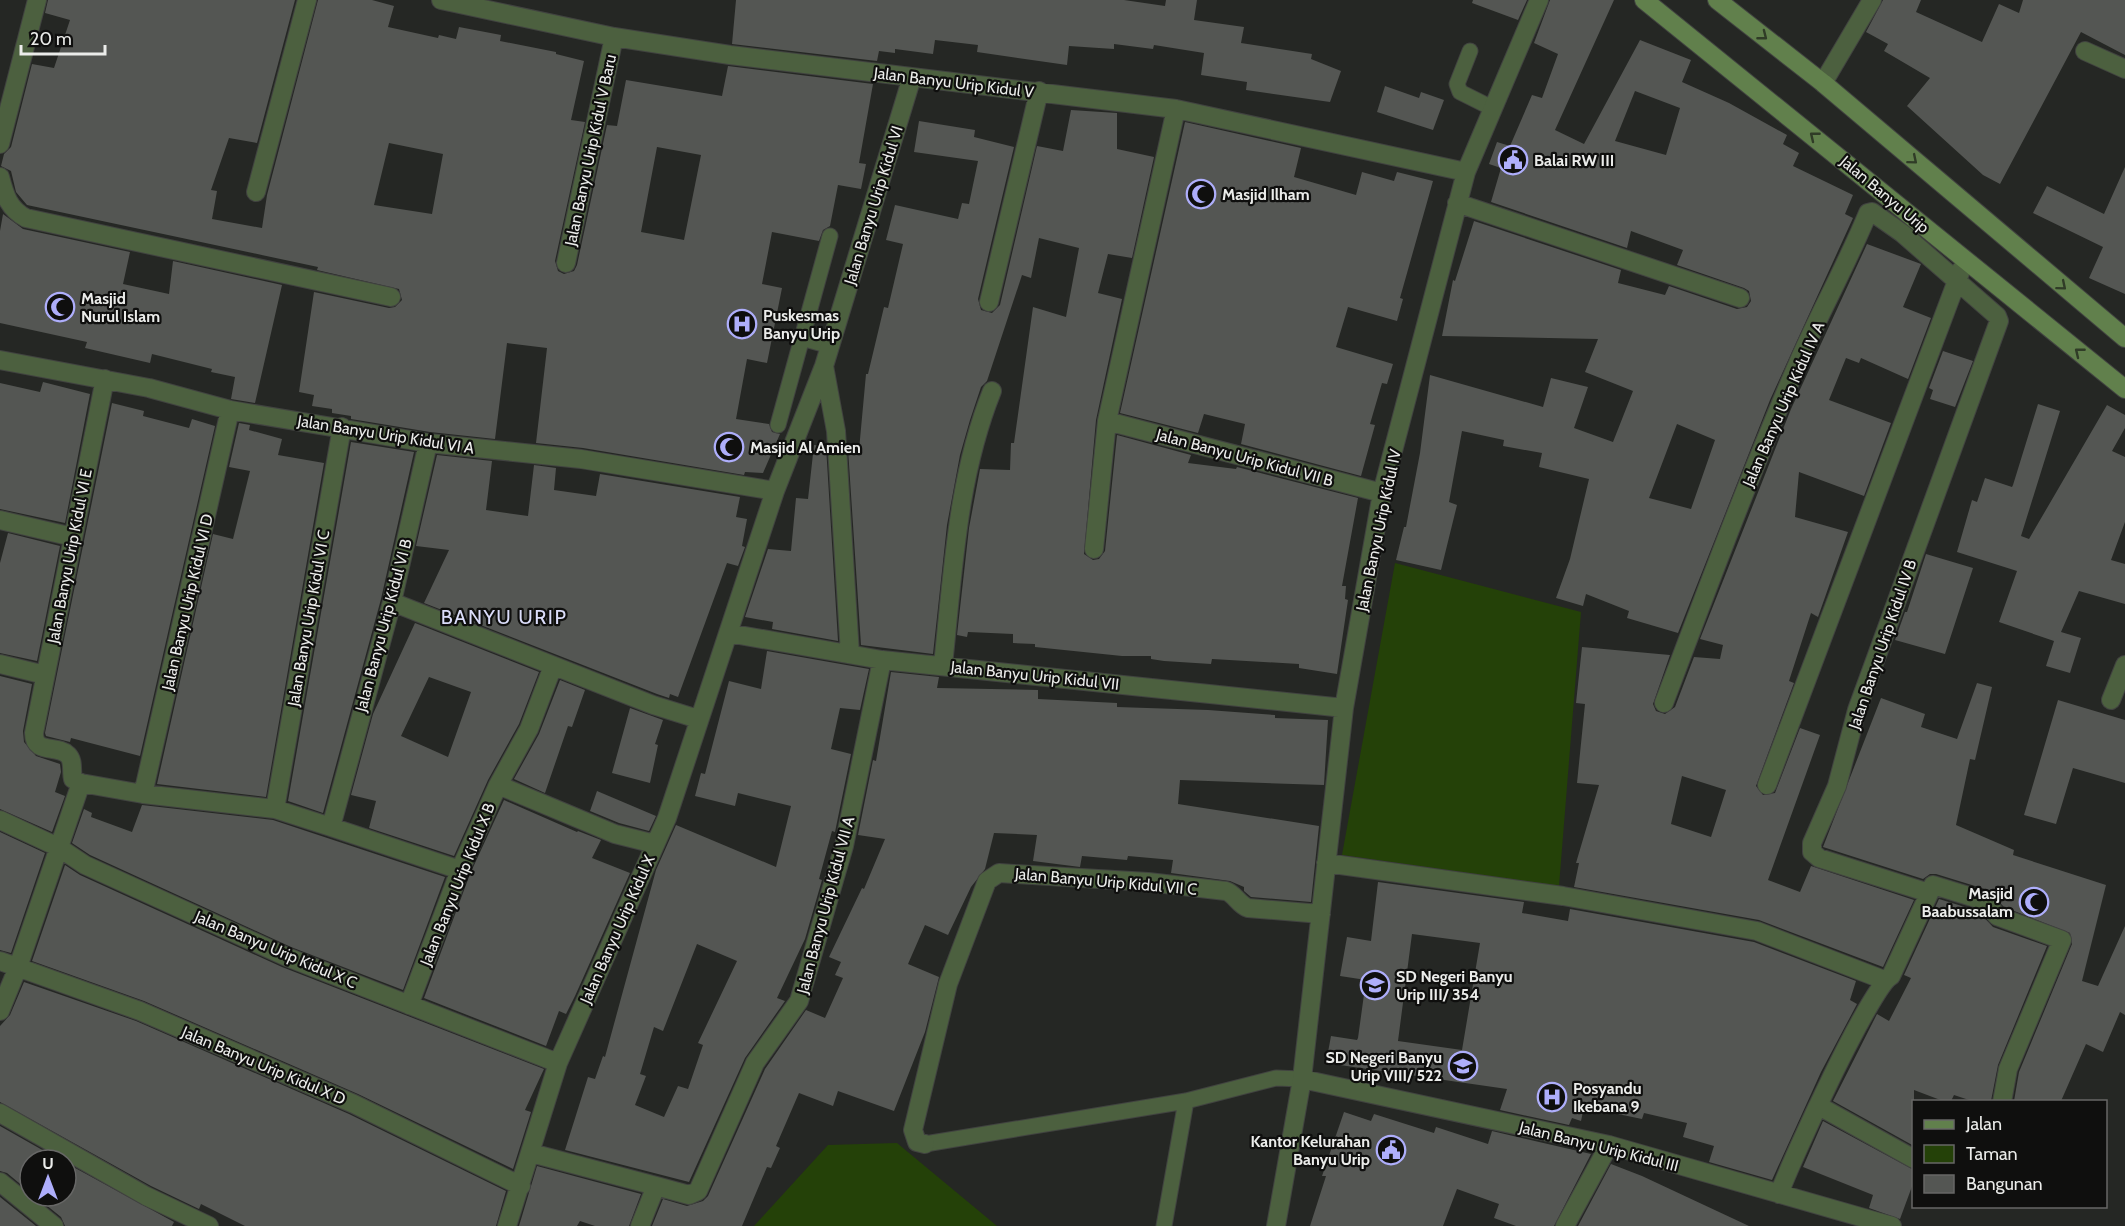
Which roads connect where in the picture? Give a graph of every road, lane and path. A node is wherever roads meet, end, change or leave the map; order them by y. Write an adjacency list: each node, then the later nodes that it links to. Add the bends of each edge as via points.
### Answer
1 (37, 0): 17 (street)
2 (307, 0): 20 (street)
3 (441, 0): 8 (street, Jalan Banyu Urip Kidul V)
4 (1539, 0): 15 (street, Jalan Banyu Urip Kidul IV)
5 (1644, 0): 23 (main road, Jalan Banyu Urip, one-way to 5)
6 (1717, 0): 13 (main road, one-way to 13)
7 (1872, 0): 13 (street)
8 (614, 37): 12 (street, Jalan Banyu Urip Kidul V); 24 (street, Jalan Banyu Urip Kidul V Baru)
9 (1470, 51): 15 (lane, via 1457,84 1460,92)
10 (2085, 51): 11 (street)
11 (2125, 69)
12 (912, 77): 14 (street, Jalan Banyu Urip Kidul V); 32 (street, Jalan Banyu Urip Kidul VI)
13 (1823, 83): 31 (main road, one-way to 31)
14 (1039, 91): 16 (street, Jalan Banyu Urip Kidul V); 28 (street)
15 (1492, 108): 18 (street, Jalan Banyu Urip Kidul IV)
16 (1176, 109): 18 (street, Jalan Banyu Urip Kidul V); 39 (street)
17 (0, 144)
18 (1466, 172): 21 (street, Jalan Banyu Urip Kidul IV)
19 (0, 177): 26 (street, via 6,199 15,213 26,218)
20 (256, 192)
21 (1457, 203): 27 (street); 44 (street, Jalan Banyu Urip Kidul IV)
22 (830, 236): 30 (lane)
23 (1965, 261): 25 (street); 36 (main road, Jalan Banyu Urip, one-way to 23)
24 (566, 263)
25 (1957, 280): 29 (street, Jalan Banyu Urip Kidul IV A); 58 (street, Jalan Banyu Urip Kidul IV A, via 1902,233 1868,213 1752,472); 63 (street)
26 (391, 297)
27 (1740, 298)
28 (989, 302)
29 (1999, 321): 72 (street, Jalan Banyu Urip Kidul IV B, via 1861,699 1837,786 1812,843 1812,852 1819,858)
30 (802, 338): 32 (lane); 40 (lane)
31 (2125, 338)
32 (830, 346): 34 (street, Jalan Banyu Urip Kidul VI)
33 (0, 360): 35 (street, Jalan Banyu Urip Kidul VI A)
34 (824, 366): 43 (street, Jalan Banyu Urip Kidul VI); 50 (street, Jalan Banyu Urip Kidul VI, via 838,455)
35 (105, 379): 38 (street, Jalan Banyu Urip Kidul VI A); 46 (street, Jalan Banyu Urip Kidul VI E)
36 (2125, 388)
37 (992, 391): 53 (street, via 980,420 962,500)
38 (230, 410): 41 (street, Jalan Banyu Urip Kidul VI A); 64 (street, Jalan Banyu Urip Kidul VI D)
39 (1107, 421): 44 (street, Jalan Banyu Urip Kidul VII B); 47 (street)
40 (778, 425)
41 (342, 427): 42 (street, Jalan Banyu Urip Kidul VI A); 65 (street, Jalan Banyu Urip Kidul VI C)
42 (428, 443): 43 (street, Jalan Banyu Urip Kidul VI A, via 581,459); 48 (street, Jalan Banyu Urip Kidul VI B)
43 (775, 491): 49 (street, Jalan Banyu Urip Kidul VI)
44 (1382, 493): 59 (street, Jalan Banyu Urip Kidul IV)
45 (0, 520): 46 (street)
46 (73, 537): 56 (street, Jalan Banyu Urip Kidul VI E)
47 (1094, 549)
48 (392, 602): 55 (street); 67 (street, Jalan Banyu Urip Kidul VI B)
49 (728, 633): 50 (street, Jalan Banyu Urip Kidul VII); 60 (street, Jalan Banyu Urip Kidul X)
50 (850, 654): 51 (street, Jalan Banyu Urip Kidul VII)
51 (882, 660): 53 (street, Jalan Banyu Urip Kidul VII); 91 (street, Jalan Banyu Urip Kidul VII A, via 844,846 799,1002 755,1063 698,1191 689,1195)
52 (0, 664): 56 (street)
53 (943, 665): 59 (street, Jalan Banyu Urip Kidul VII)
54 (2125, 665): 57 (street)
55 (553, 666): 60 (street); 62 (street, via 529,729)
56 (45, 675): 61 (street, Jalan Banyu Urip Kidul VI E, via 34,739 39,746 68,755 73,779)
57 (2111, 700)
58 (1664, 703)
59 (1344, 708): 70 (street, Jalan Banyu Urip Kidul IV)
60 (698, 718): 68 (street, Jalan Banyu Urip Kidul X)
61 (81, 783): 64 (street); 69 (street)
62 (498, 785): 68 (street, Jalan Banyu Urip Kidul X B, via 615,834); 71 (street, Jalan Banyu Urip Kidul X B)
63 (1767, 785)
64 (143, 794): 65 (street)
65 (275, 809): 67 (street)
66 (0, 820): 69 (street, Jalan Banyu Urip Kidul X C)
67 (331, 827): 71 (street)
68 (655, 844): 79 (street, Jalan Banyu Urip Kidul X)
69 (58, 847): 75 (street); 77 (street, Jalan Banyu Urip Kidul X C, via 85,865 287,957)
70 (1326, 863): 73 (street, Jalan Banyu Urip Kidul IV); 76 (street, via 1563,896 1757,931)
71 (460, 870): 77 (street, Jalan Banyu Urip Kidul X B)
72 (1929, 893): 76 (street, via 1892,976); 81 (street, via 1937,884 1985,901 1997,916 2062,940 2008,1069)
73 (1321, 914): 80 (street, Jalan Banyu Urip Kidul IV); 85 (street, Jalan Banyu Urip Kidul VII C, via 1248,908 1226,891 999,873 987,881 948,984 913,1130 917,1142)
74 (0, 961): 75 (street, Jalan Banyu Urip Kidul X D)
75 (18, 967): 78 (street); 90 (street, Jalan Banyu Urip Kidul X D, via 140,1011 290,1076)
76 (1884, 980): 83 (street)
77 (409, 1005): 79 (street, Jalan Banyu Urip Kidul X C)
78 (0, 1011)
79 (558, 1063): 87 (street, Jalan Banyu Urip Kidul X)
80 (1302, 1079): 82 (lane, via 1276,1078); 86 (street, Jalan Banyu Urip Kidul III); 98 (street, Jalan Banyu Urip Kidul IV)
81 (2002, 1100)
82 (1186, 1101): 85 (lane); 97 (lane)
83 (1819, 1106): 88 (street); 92 (street)
84 (0, 1113): 94 (street, via 146,1196)
85 (925, 1144)
86 (1609, 1145): 92 (street, Jalan Banyu Urip Kidul III); 99 (street)
87 (531, 1153): 90 (street, Jalan Banyu Urip Kidul X); 91 (street, Jalan Banyu Urip Kidul VII A)
88 (1912, 1158)
89 (0, 1182): 93 (street)
90 (521, 1186): 95 (street, Jalan Banyu Urip Kidul X)
91 (656, 1186): 96 (street)
92 (1779, 1194): 100 (street, Jalan Banyu Urip Kidul III)
93 (54, 1226)
94 (209, 1226)
95 (507, 1226)
96 (640, 1226)
97 (1164, 1226)
98 (1276, 1226)
99 (1565, 1226)
100 (1892, 1226)

